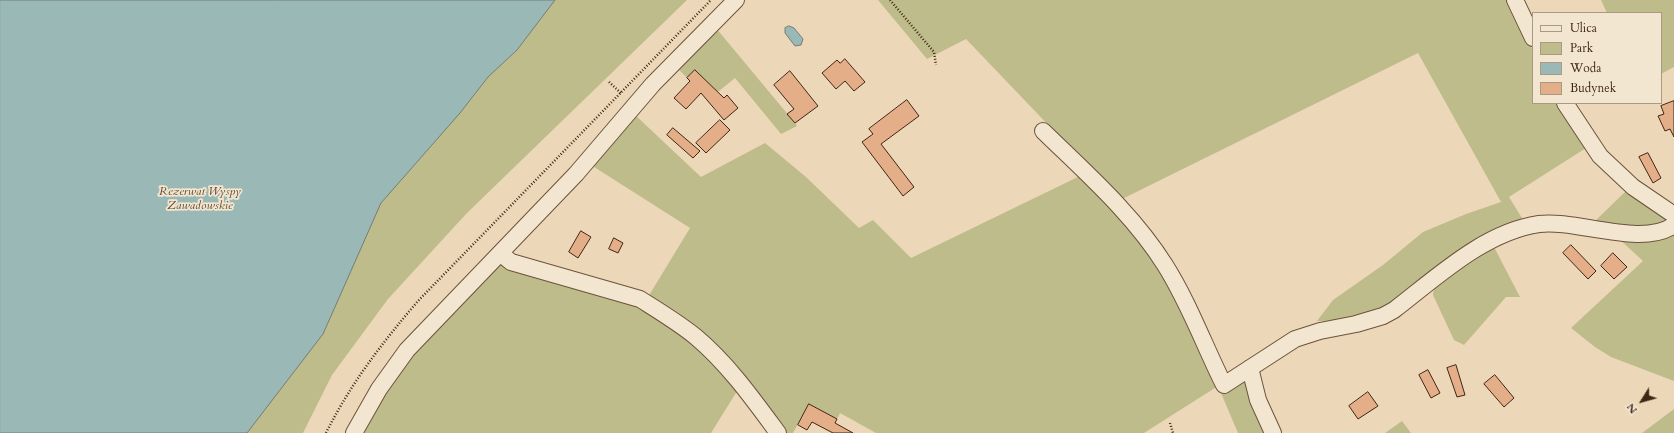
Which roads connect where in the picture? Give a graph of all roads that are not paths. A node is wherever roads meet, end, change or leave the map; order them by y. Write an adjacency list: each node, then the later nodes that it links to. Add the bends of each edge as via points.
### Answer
1 (736, 0): 8 (street, via 653,84 576,174)
2 (1515, 0): 3 (street)
3 (1532, 36)
4 (1566, 104): 6 (street, via 1600,156 1633,187)
5 (1043, 131): 9 (street, via 1133,221 1165,265 1189,309 1224,385)
6 (1674, 215)
7 (1674, 224): 9 (street, via 1665,230 1622,233 1539,224 1509,234 1475,250 1383,316 1295,339)
8 (500, 253): 10 (street, via 407,350 379,388); 11 (street, via 511,262 640,299 656,309 696,337 716,357 743,386)
9 (1250, 368): 12 (street, via 1258,400)
10 (354, 433)
11 (778, 433)
12 (1273, 433)

